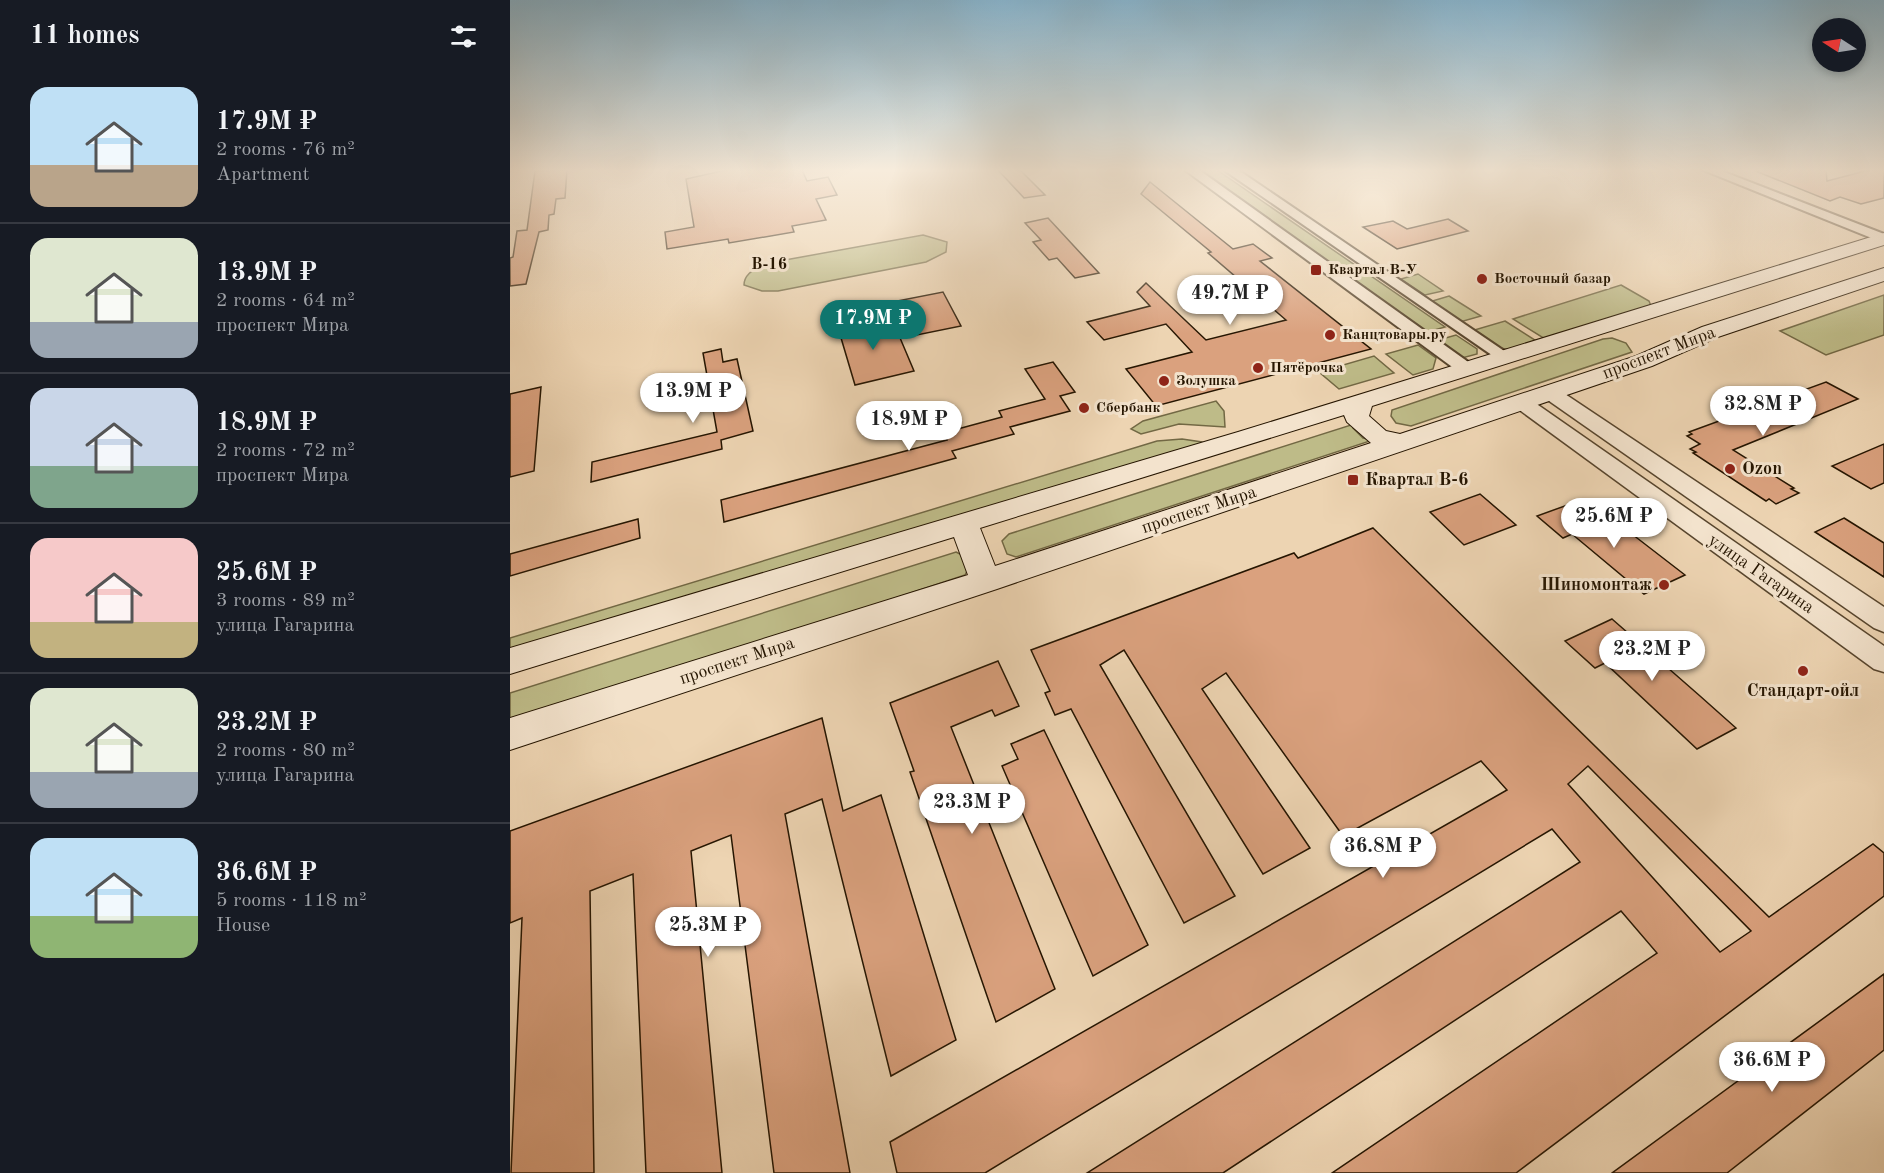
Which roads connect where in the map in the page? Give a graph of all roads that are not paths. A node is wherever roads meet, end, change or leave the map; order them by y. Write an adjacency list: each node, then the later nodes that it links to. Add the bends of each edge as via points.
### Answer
1 (1267, 225): 11 (street)
2 (1310, 225): 10 (street)
3 (1848, 225): 4 (street)
4 (1884, 239): 5 (main road, проспект Мира)
5 (1803, 265): 7 (main road, via 1816,277); 8 (main road, проспект Мира)
6 (1884, 274): 7 (main road, проспект Мира)
7 (1849, 286): 9 (main road, проспект Мира, via 1710,332)
8 (1594, 328): 9 (main road); 10 (main road, проспект Мира)
9 (1636, 349): 12 (main road, проспект Мира)
10 (1505, 357): 11 (main road, проспект Мира)
11 (1465, 368): 13 (main road, проспект Мира)
12 (1549, 392): 14 (main road, проспект Мира); 18 (street, улица Гагарина)
13 (1361, 401): 15 (main road, via 1356,417 1377,437); 16 (main road, проспект Мира)
14 (1521, 402): 15 (main road, проспект Мира); 20 (street, улица Гагарина)
15 (1400, 442): 17 (main road, проспект Мира)
16 (963, 523): 17 (main road); 19 (main road, проспект Мира)
17 (986, 581): 21 (main road, проспект Мира)
18 (1884, 621)
19 (510, 661)
20 (1884, 661)
21 (510, 734)

